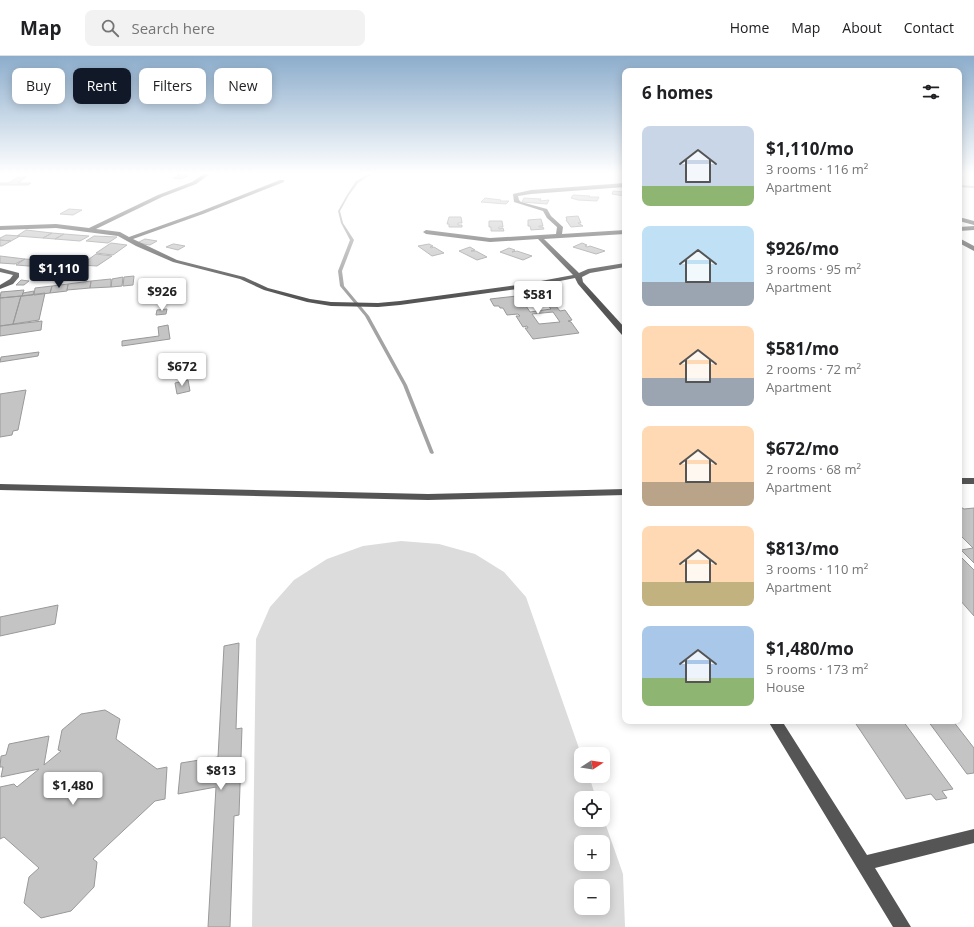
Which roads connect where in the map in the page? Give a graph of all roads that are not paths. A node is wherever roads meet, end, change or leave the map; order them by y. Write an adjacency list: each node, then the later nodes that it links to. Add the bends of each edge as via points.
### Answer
1 (123, 214): 8 (street)
2 (200, 214): 14 (street)
3 (549, 214): 12 (street, via 561,229)
4 (962, 220): 5 (street)
5 (974, 223)
6 (0, 228): 8 (street, via 56,226)
7 (974, 228): 9 (street)
8 (91, 229): 14 (street, via 120,234)
9 (962, 229)
10 (426, 232): 13 (street, via 490,240)
11 (622, 232): 12 (street)
12 (557, 237): 13 (street)
13 (540, 238): 19 (street)
14 (128, 239): 19 (street, via 175,261 242,278 309,301 331,304 378,305 407,302)
15 (962, 242): 16 (street)
16 (974, 248)
17 (622, 265): 19 (street, via 588,270)
18 (0, 270): 20 (street, via 17,274 16,279)
19 (578, 276): 21 (street, via 580,283)
20 (0, 287)
21 (622, 330)
22 (962, 481): 23 (street)
23 (974, 481)
24 (0, 487): 25 (street, via 428,497)
25 (622, 492)
26 (777, 724): 28 (street)
27 (974, 836): 28 (street)
28 (864, 863): 29 (street)
29 (904, 927)

